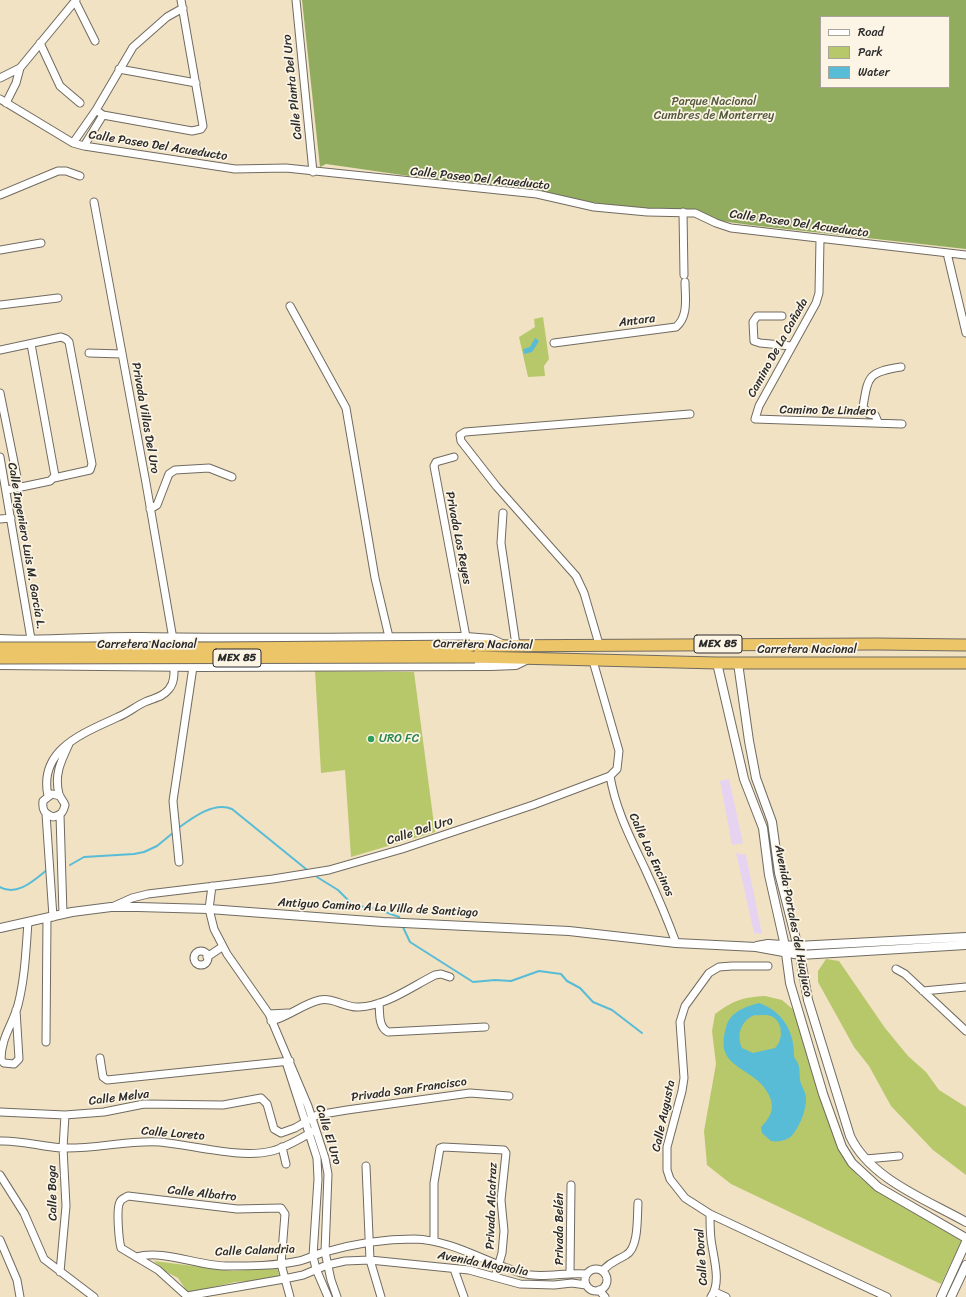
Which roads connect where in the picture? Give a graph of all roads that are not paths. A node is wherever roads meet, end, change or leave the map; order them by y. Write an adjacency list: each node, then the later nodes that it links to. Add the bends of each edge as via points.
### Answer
1 (75, 0): 4 (street); 5 (street)
2 (296, 0): 16 (street, Calle Planta Del Uro)
3 (182, 4): 7 (street, via 133,47); 9 (street)
4 (95, 41)
5 (40, 43): 6 (street); 11 (street, via 60,86)
6 (20, 68): 8 (street); 10 (street, via 16,84)
7 (119, 69): 9 (street); 12 (street)
8 (0, 78)
9 (196, 83): 13 (street, via 201,129 192,131)
10 (3, 101): 14 (street, Calle Paseo Del Acueducto)
11 (80, 103)
12 (96, 110): 13 (street); 14 (street)
13 (104, 115): 15 (street)
14 (73, 143): 15 (street, Calle Paseo Del Acueducto)
15 (84, 146): 16 (street, Calle Paseo Del Acueducto, via 236,169 286,168)
16 (313, 172): 20 (street, Calle Paseo Del Acueducto, via 537,194 594,207 647,212)
17 (80, 176): 18 (street, via 58,171)
18 (0, 195)
19 (94, 202): 36 (street, Privada Villas Del Uro)
20 (683, 212): 21 (street, Calle Paseo Del Acueducto, via 695,213 731,228); 31 (street, Antara, via 685,312 680,323 676,327)
21 (820, 238): 24 (street, Calle Paseo Del Acueducto); 33 (street, Camino De La Cañada, via 819,293)
22 (41, 243): 23 (street)
23 (0, 250)
24 (947, 253): 25 (street, Calle Paseo Del Acueducto); 30 (street)
25 (966, 255)
26 (58, 298): 27 (street)
27 (0, 305)
28 (290, 306): 56 (street, via 346,408 374,571)
29 (782, 316): 33 (street, via 757,316 753,322 753,338 760,343)
30 (966, 333)
31 (554, 343)
32 (31, 344): 34 (street); 47 (street); 47 (street, via 61,337 69,342 92,464 90,470)
33 (791, 346): 40 (street, Camino De La Cañada, via 759,406)
34 (0, 350)
35 (90, 353): 36 (street)
36 (122, 354): 50 (street, Privada Villas Del Uro)
37 (900, 366): 41 (street, via 882,369 871,377 867,384 864,407 868,414 875,415)
38 (0, 393): 48 (street)
39 (690, 414): 62 (street, via 465,432 460,438 497,487 576,576 584,593)
40 (755, 419): 41 (street, Camino De Lindero)
41 (878, 422): 42 (street, Camino De Lindero)
42 (902, 424)
43 (0, 457): 45 (street, Calle Ingeniero Luis M. García L.)
44 (454, 457): 60 (street, Privada Los Reyes, via 436,462 434,466)
45 (1, 468): 49 (street, Calle Ingeniero Luis M. García L.)
46 (232, 477): 50 (street, via 209,468 175,470 167,479 157,505)
47 (54, 478): 48 (street)
48 (19, 487): 49 (street)
49 (6, 490): 52 (street, Calle Ingeniero Luis M. García L.)
50 (150, 509): 59 (street, Privada Villas Del Uro)
51 (503, 513): 61 (street, via 501,542)
52 (11, 518): 53 (street); 58 (street, Calle Ingeniero Luis M. García L.)
53 (0, 519)
54 (142, 637): 58 (street, MEX 85); 59 (street, MEX 85); 72 (street, via 151,644 153,654 147,663)
55 (200, 637): 56 (street, MEX 85); 59 (street, MEX 85); 74 (street, MEX 85, via 194,647)
56 (389, 637): 60 (street, MEX 85)
57 (0, 639): 58 (street, MEX 85)
58 (31, 639)
59 (173, 639): 73 (street, Privada Villas Del Uro)
60 (468, 642): 61 (highway, Carretera Nacional / MEX 85); 64 (highway, Carretera Nacional / MEX 85, bridge, via 228,648)
61 (516, 644): 62 (highway, Carretera Nacional / MEX 85)
62 (599, 644): 63 (highway, Carretera Nacional / MEX 85)
63 (966, 645)
64 (0, 648)
65 (0, 658): 66 (highway, Carretera Nacional / MEX 85, bridge)
66 (530, 659): 67 (highway, Carretera Nacional / MEX 85); 74 (street, MEX 85, via 507,666)
67 (593, 661): 68 (highway, Carretera Nacional / MEX 85); 78 (street, via 619,751 617,768)
68 (717, 663): 69 (highway, Carretera Nacional / MEX 85); 76 (street, Avenida Portales del Huajuco)
69 (738, 663): 70 (highway, Carretera Nacional / MEX 85); 75 (street, Avenida Portales del Huajuco)
70 (966, 663)
71 (0, 665): 72 (street, MEX 85)
72 (142, 665): 73 (street, MEX 85)
73 (174, 667): 74 (street, MEX 85); 77 (street, Privada Villas Del Uro, via 170,689 163,696 145,702)
74 (197, 667): 83 (street, via 173,801)
75 (749, 741): 76 (street); 94 (street, Avenida Portales del Huajuco, via 756,778 772,822 779,873)
76 (735, 742): 96 (street, Avenida Portales del Huajuco, via 744,779 763,828 769,875)
77 (69, 743): 79 (street, Privada Villas Del Uro, via 58,752 50,766 45,782); 80 (street, via 58,768)
78 (610, 776): 84 (street, Calle Del Uro, via 402,849 329,870); 92 (street, Calle Los Encinos, via 624,826 655,890)
79 (48, 796): 80 (street); 81 (street, via 43,801 42,808)
80 (60, 796): 82 (street, via 65,805)
81 (46, 814): 82 (street, via 53,817); 88 (street)
82 (60, 815): 87 (street)
83 (179, 862)
84 (212, 886): 85 (street, Calle Del Uro, via 148,894); 86 (street, Calle El Uro)
85 (111, 907): 86 (street, Antiguo Camino A La Villa de Santiago); 87 (street, Antiguo Camino A La Villa de Santiago)
86 (209, 909): 92 (street, Antiguo Camino A La Villa de Santiago, via 397,923 582,932); 95 (street, Calle El Uro)
87 (63, 914): 88 (street, Antiguo Camino A La Villa de Santiago)
88 (50, 918): 89 (street, Antiguo Camino A La Villa de Santiago); 111 (street)
89 (28, 922): 90 (street, Antiguo Camino A La Villa de Santiago); 107 (street)
90 (0, 928)
91 (966, 937): 94 (street, Antiguo Camino A La Villa de Santiago)
92 (676, 943): 96 (street, Antiguo Camino A La Villa de Santiago, via 756,947 768,944)
93 (966, 945): 97 (street, Antiguo Camino A La Villa de Santiago)
94 (798, 946): 96 (street, Antiguo Camino A La Villa de Santiago); 97 (street, Avenida Portales del Huajuco)
95 (222, 947): 98 (street); 108 (street, Calle El Uro)
96 (785, 949): 97 (street, Antiguo Camino A La Villa de Santiago); 105 (street, Avenida Portales del Huajuco)
97 (800, 955): 104 (street, Avenida Portales del Huajuco)
98 (207, 957)
99 (768, 966): 131 (street, Calle Augusta, via 719,967 708,973 685,1006 680,1022 684,1078 667,1147 667,1170 670,1179 685,1198)
100 (896, 969): 103 (street)
101 (450, 977): 106 (street, via 435,975)
102 (966, 987): 103 (street)
103 (923, 991): 110 (street)
104 (807, 994): 105 (street); 125 (street, Avenida Portales del Huajuco, via 850,1136)
105 (794, 998): 133 (street, Avenida Portales del Huajuco, via 838,1138 852,1163 878,1187)
106 (379, 1003): 108 (street, via 358,1008 320,1000 290,1013); 109 (street, via 381,1023 388,1032)
107 (16, 1010): 107 (street, via 4,1040 1,1056 4,1063 14,1064 19,1059)
108 (270, 1017): 113 (street, Calle El Uro)
109 (485, 1027)
110 (966, 1031)
111 (46, 1042)
112 (100, 1058): 113 (street, via 103,1077 107,1080)
113 (287, 1059): 117 (street, Calle El Uro)
114 (509, 1096): 117 (street, Privada San Francisco, via 470,1093 443,1095 317,1115)
115 (0, 1112): 116 (street, Calle Melva)
116 (65, 1115): 118 (street, Calle Melva, via 104,1112 144,1104 223,1105 258,1098 267,1104 276,1131 281,1133); 123 (street, Calle Boga)
117 (309, 1120): 118 (street); 119 (street, Calle El Uro)
118 (296, 1128): 120 (street)
119 (312, 1132): 120 (street, Calle Loreto); 139 (street, Calle El Uro, via 328,1174); 140 (street, Calle El Uro, via 318,1165)
120 (298, 1139): 122 (street, Calle Loreto)
121 (0, 1141): 123 (street, Calle Loreto)
122 (282, 1147): 123 (street, Calle Loreto, via 248,1153 144,1142); 126 (street)
123 (63, 1148): 152 (street, Calle Boga, via 66,1206)
124 (899, 1156): 125 (street)
125 (866, 1159): 132 (street, Avenida Portales del Huajuco, via 888,1178)
126 (286, 1164)
127 (366, 1166): 137 (street)
128 (0, 1175): 152 (street, via 24,1213 44,1259)
129 (571, 1185): 153 (street, Privada Belén)
130 (638, 1203): 151 (street, via 633,1248)
131 (710, 1214): 160 (street, Calle Doral, via 716,1270); 171 (street, Calle Augusta)
132 (966, 1222)
133 (966, 1238)
134 (0, 1240): 161 (street, via 17,1280)
135 (434, 1240): 137 (street, Avenida Magnolia); 148 (street, Avenida Magnolia); 148 (street, Privada Alcatraz, via 434,1183 440,1148 502,1149 506,1153 501,1200 504,1231)
136 (966, 1242): 172 (street)
137 (368, 1243): 138 (street, Avenida Magnolia); 142 (street)
138 (343, 1248): 139 (street, Avenida Magnolia); 144 (street)
139 (325, 1252): 140 (street, Calle Calandria); 146 (street, Calle El Uro)
140 (313, 1256): 143 (street, Calle Calandria); 149 (street, Calle El Uro)
141 (136, 1257): 145 (street, Calle Calandria, via 158,1256 225,1266); 145 (street, Calle Albatro, via 120,1244 118,1211 120,1201 128,1196 237,1209 279,1207 285,1214); 163 (street, via 158,1270)
142 (370, 1260): 144 (street, Avenida Magnolia); 150 (street, Avenida Magnolia); 167 (street)
143 (299, 1261): 145 (street, Calle Calandria); 155 (street)
144 (345, 1261): 146 (street, Avenida Magnolia)
145 (281, 1264): 157 (street)
146 (327, 1265): 149 (street); 166 (street, Calle El Uro)
147 (966, 1265): 173 (street)
148 (498, 1266): 153 (street, Avenida Magnolia, via 532,1274); 156 (street, Privada Alcatraz)
149 (316, 1269): 155 (street); 165 (street, Calle El Uro)
150 (454, 1269): 156 (street, Avenida Magnolia); 168 (street)
151 (602, 1270): 154 (street, via 596,1268); 159 (street, via 607,1276 607,1282)
152 (60, 1272): 162 (street)
153 (570, 1273): 154 (street, Avenida Magnolia)
154 (587, 1274): 158 (street)
155 (303, 1275): 157 (street)
156 (494, 1276): 158 (street, Avenida Magnolia, via 520,1284)
157 (284, 1280): 163 (street); 164 (street)
158 (586, 1284): 159 (street, via 592,1290)
159 (600, 1290): 169 (street)
160 (713, 1294): 170 (street)
161 (20, 1297)
162 (94, 1297)
163 (188, 1297)
164 (290, 1297)
165 (328, 1297)
166 (337, 1297)
167 (381, 1297)
168 (464, 1297)
169 (605, 1297)
170 (726, 1297)
171 (887, 1297)
172 (941, 1297)
173 (951, 1297)

